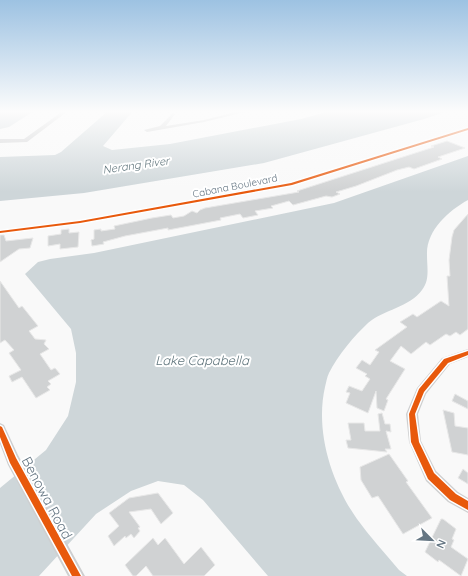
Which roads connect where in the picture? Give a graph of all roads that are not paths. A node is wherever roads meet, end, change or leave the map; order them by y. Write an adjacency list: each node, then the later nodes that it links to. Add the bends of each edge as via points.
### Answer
1 (29, 138): 3 (street, via 25,141)
2 (442, 138): 4 (street, Cabana Boulevard, via 292,184 80,222)
3 (0, 141)
4 (0, 232)
5 (468, 353): 7 (street, via 446,361 421,391 412,414 415,442 431,476 453,497)
6 (0, 429): 8 (street, Benowa Road, via 13,460)
7 (468, 506)
8 (77, 576)

